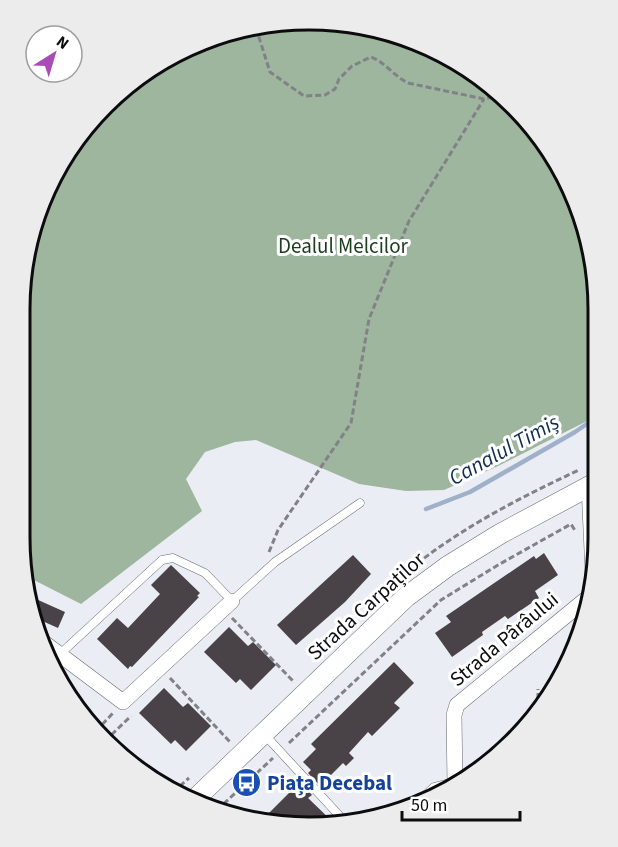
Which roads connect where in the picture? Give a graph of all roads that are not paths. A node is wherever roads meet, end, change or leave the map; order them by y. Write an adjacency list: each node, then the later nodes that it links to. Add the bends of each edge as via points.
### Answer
1 (588, 487): 7 (main road, Strada Carpaților, via 500,534 406,597)
2 (360, 503): 3 (lane, via 275,562)
3 (232, 601): 6 (lane, via 205,573 173,558 162,560); 6 (street, via 123,702)
4 (580, 604): 8 (street, Strada Pârâului, via 457,705)
5 (53, 650): 6 (street)
6 (60, 654)
7 (264, 734): 9 (main road, Strada Carpaților); 10 (lane)
8 (457, 775)
9 (200, 795)
10 (339, 815)

